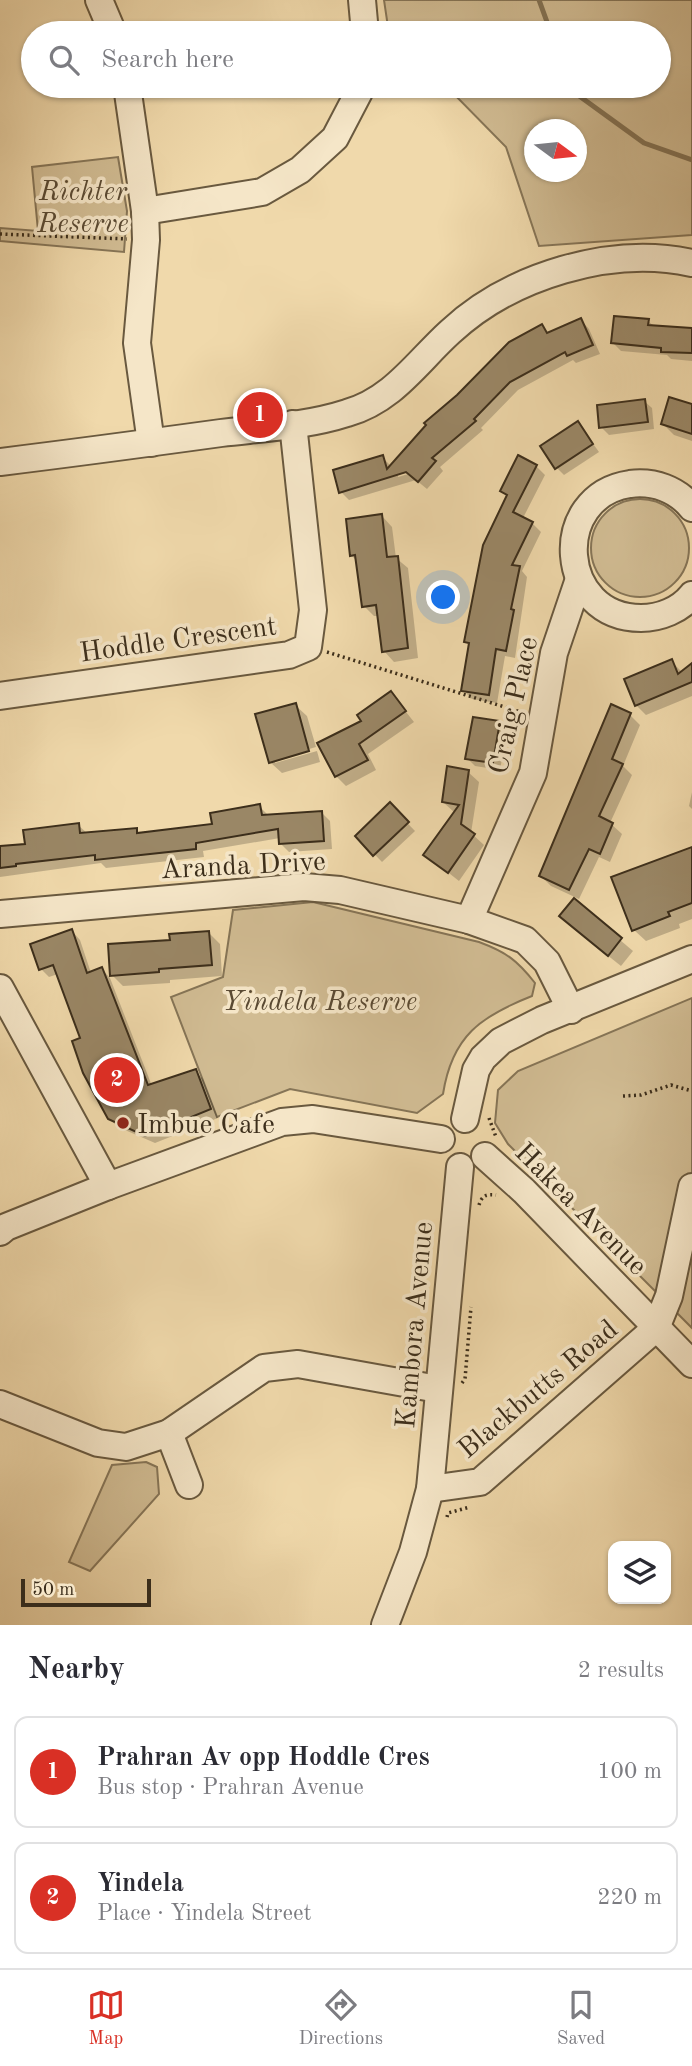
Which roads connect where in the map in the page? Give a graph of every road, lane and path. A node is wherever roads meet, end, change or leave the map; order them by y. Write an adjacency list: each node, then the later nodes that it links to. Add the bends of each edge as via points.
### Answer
1 (99, 0): 3 (street)
2 (362, 0): 4 (street)
3 (109, 21)
4 (364, 21)
5 (129, 98): 7 (street)
6 (356, 98): 7 (street, via 335,138 300,170 262,192)
7 (145, 211): 9 (street)
8 (0, 234): 9 (path)
9 (146, 240): 12 (street, via 137,344)
10 (692, 263): 11 (street, via 644,258 591,262 551,273 512,289 471,314 378,400 346,414)
11 (293, 424): 12 (street); 17 (street, Hoddle Crescent, via 313,610)
12 (150, 443): 13 (street)
13 (0, 463)
14 (692, 508): 15 (street, Craig Place, via 666,487 643,482 600,496 584,513 575,534 573,557)
15 (579, 579): 16 (street, via 591,598 608,611 629,618 651,618 672,611); 19 (street, Craig Place, via 554,653)
16 (692, 595)
17 (309, 647): 18 (street, Hoddle Crescent, via 289,655); 19 (path)
18 (0, 696)
19 (543, 718): 21 (street, Craig Place, via 533,773)
20 (0, 914): 21 (street, Aranda Drive, via 303,887 340,890)
21 (469, 920): 24 (street, Aranda Drive, via 525,940 547,962)
22 (692, 959): 24 (street)
23 (0, 988): 32 (street)
24 (571, 1010): 28 (street, via 514,1033 491,1050 476,1070)
25 (692, 1091): 26 (path, via 671,1085 641,1096)
26 (623, 1096)
27 (489, 1108): 30 (path)
28 (465, 1119): 29 (street, via 449,1125); 30 (street, via 484,1128)
29 (441, 1139): 31 (street, via 443,1154); 32 (street, via 313,1119 282,1122)
30 (491, 1147): 31 (street, via 474,1166); 39 (street, Hakea Avenue, via 524,1191)
31 (460, 1167): 41 (street, Kambora Avenue)
32 (108, 1186): 36 (street)
33 (692, 1187): 37 (street)
34 (502, 1198): 35 (path, via 483,1196)
35 (478, 1217)
36 (0, 1232)
37 (687, 1234): 39 (street)
38 (471, 1298): 41 (path, via 465,1379)
39 (656, 1328): 40 (street, Hakea Avenue); 45 (street, Blackbutts Road, via 481,1482)
40 (692, 1364)
41 (448, 1389): 43 (street, via 298,1364 264,1368); 45 (street, Kambora Avenue)
42 (0, 1404): 43 (street, via 98,1443 126,1447)
43 (169, 1433): 44 (street)
44 (189, 1485)
45 (430, 1489): 46 (street, via 413,1552)
46 (385, 1625)

